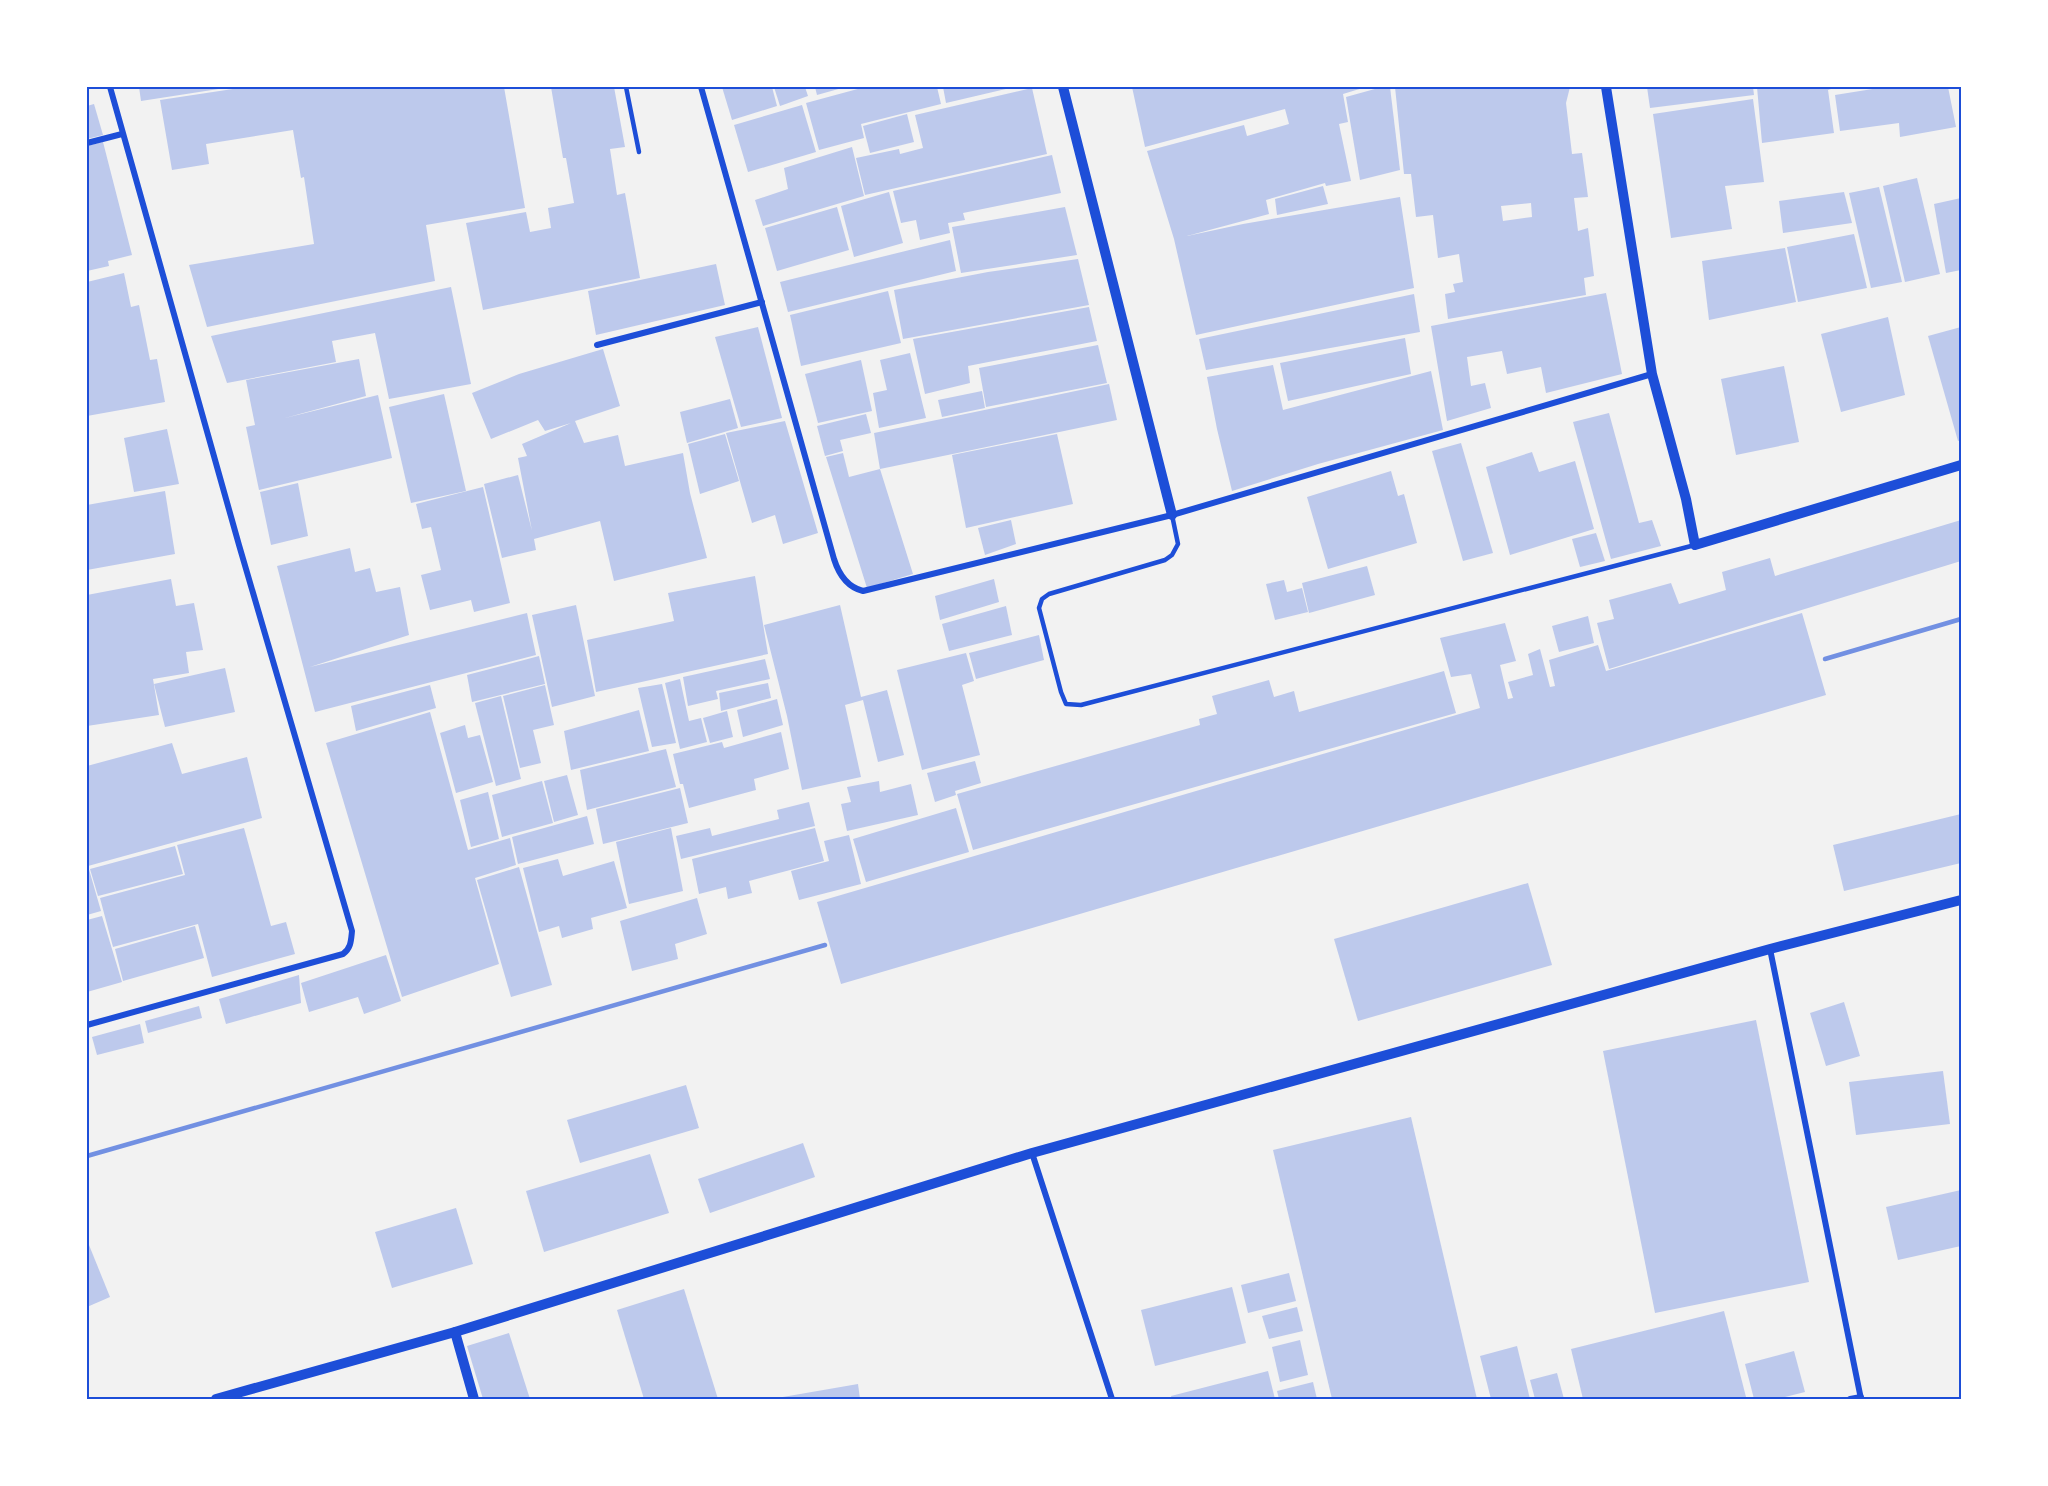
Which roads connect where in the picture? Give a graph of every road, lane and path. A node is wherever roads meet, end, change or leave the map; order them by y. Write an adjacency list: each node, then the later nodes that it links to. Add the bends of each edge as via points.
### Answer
1 (111, 87): 6 (street)
2 (626, 87): 8 (lane)
3 (701, 87): 9 (street)
4 (1063, 87): 13 (street)
5 (1606, 87): 11 (street)
6 (122, 134): 7 (street); 17 (street, via 352,930 351,943 343,954)
7 (87, 143)
8 (639, 152)
9 (762, 302): 10 (street); 13 (street, via 838,572 853,588 864,591)
10 (597, 345)
11 (1652, 374): 13 (street); 14 (street)
12 (1961, 465): 14 (street)
13 (1172, 515): 14 (lane, via 1178,544 1165,560 1042,599 1039,608 1066,704 1081,705)
14 (1695, 545)
15 (1961, 900): 16 (street)
16 (1770, 949): 18 (street); 20 (street)
17 (87, 1025)
18 (1032, 1153): 19 (street); 23 (street)
19 (455, 1332): 21 (street); 22 (street)
20 (1861, 1398): 24 (street)
21 (216, 1399)
22 (474, 1399)
23 (1112, 1399)
24 (1850, 1399)

